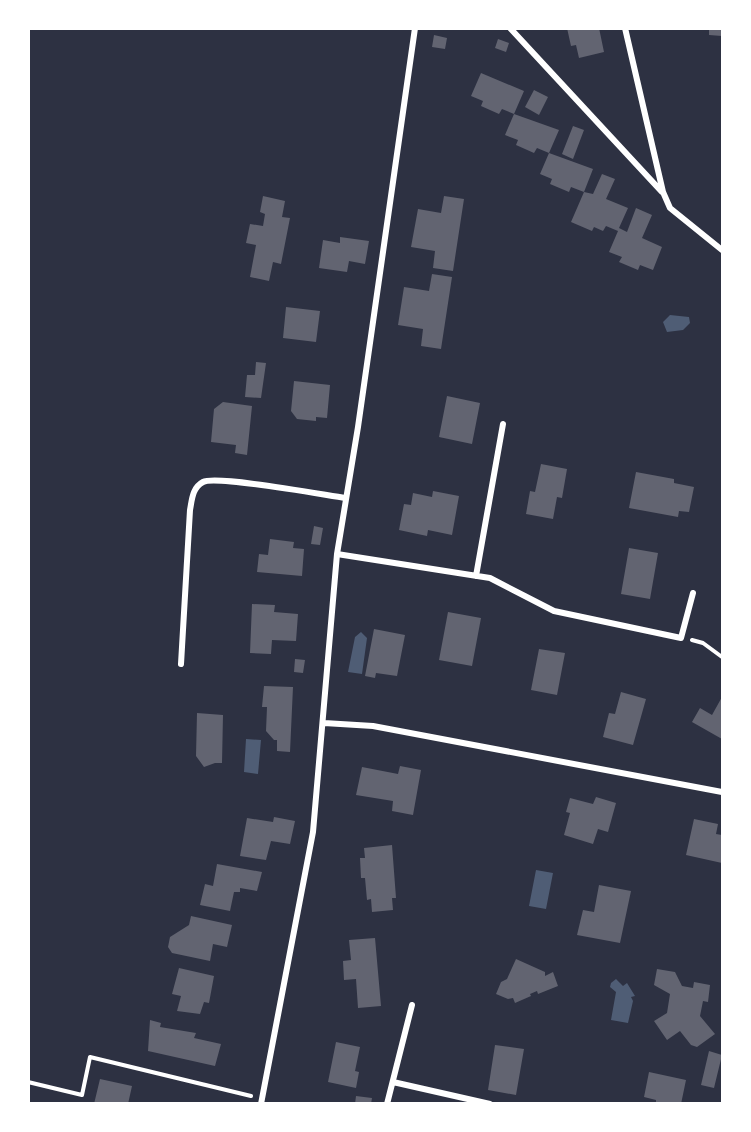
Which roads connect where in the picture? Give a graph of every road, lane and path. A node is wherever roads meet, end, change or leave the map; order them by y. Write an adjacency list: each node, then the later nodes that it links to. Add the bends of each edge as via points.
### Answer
1 (415, 28): 7 (street)
2 (510, 28): 4 (street)
3 (625, 28): 4 (street)
4 (663, 192): 5 (street, via 670,208)
5 (723, 250)
6 (503, 424): 9 (street)
7 (345, 498): 8 (street); 13 (street, via 225,482 203,482 195,489 190,510)
8 (337, 554): 9 (street); 14 (street)
9 (476, 576): 11 (street, via 490,578 554,611)
10 (693, 593): 11 (street)
11 (681, 638): 12 (path, via 703,643)
12 (723, 657)
13 (181, 664)
14 (324, 723): 15 (street, via 373,726); 19 (street, via 313,832)
15 (723, 792)
16 (412, 1005): 18 (street)
17 (28, 1082): 19 (path, via 82,1095 90,1057)
18 (393, 1082): 20 (street); 21 (street)
19 (261, 1101)
20 (387, 1104)
21 (490, 1104)

